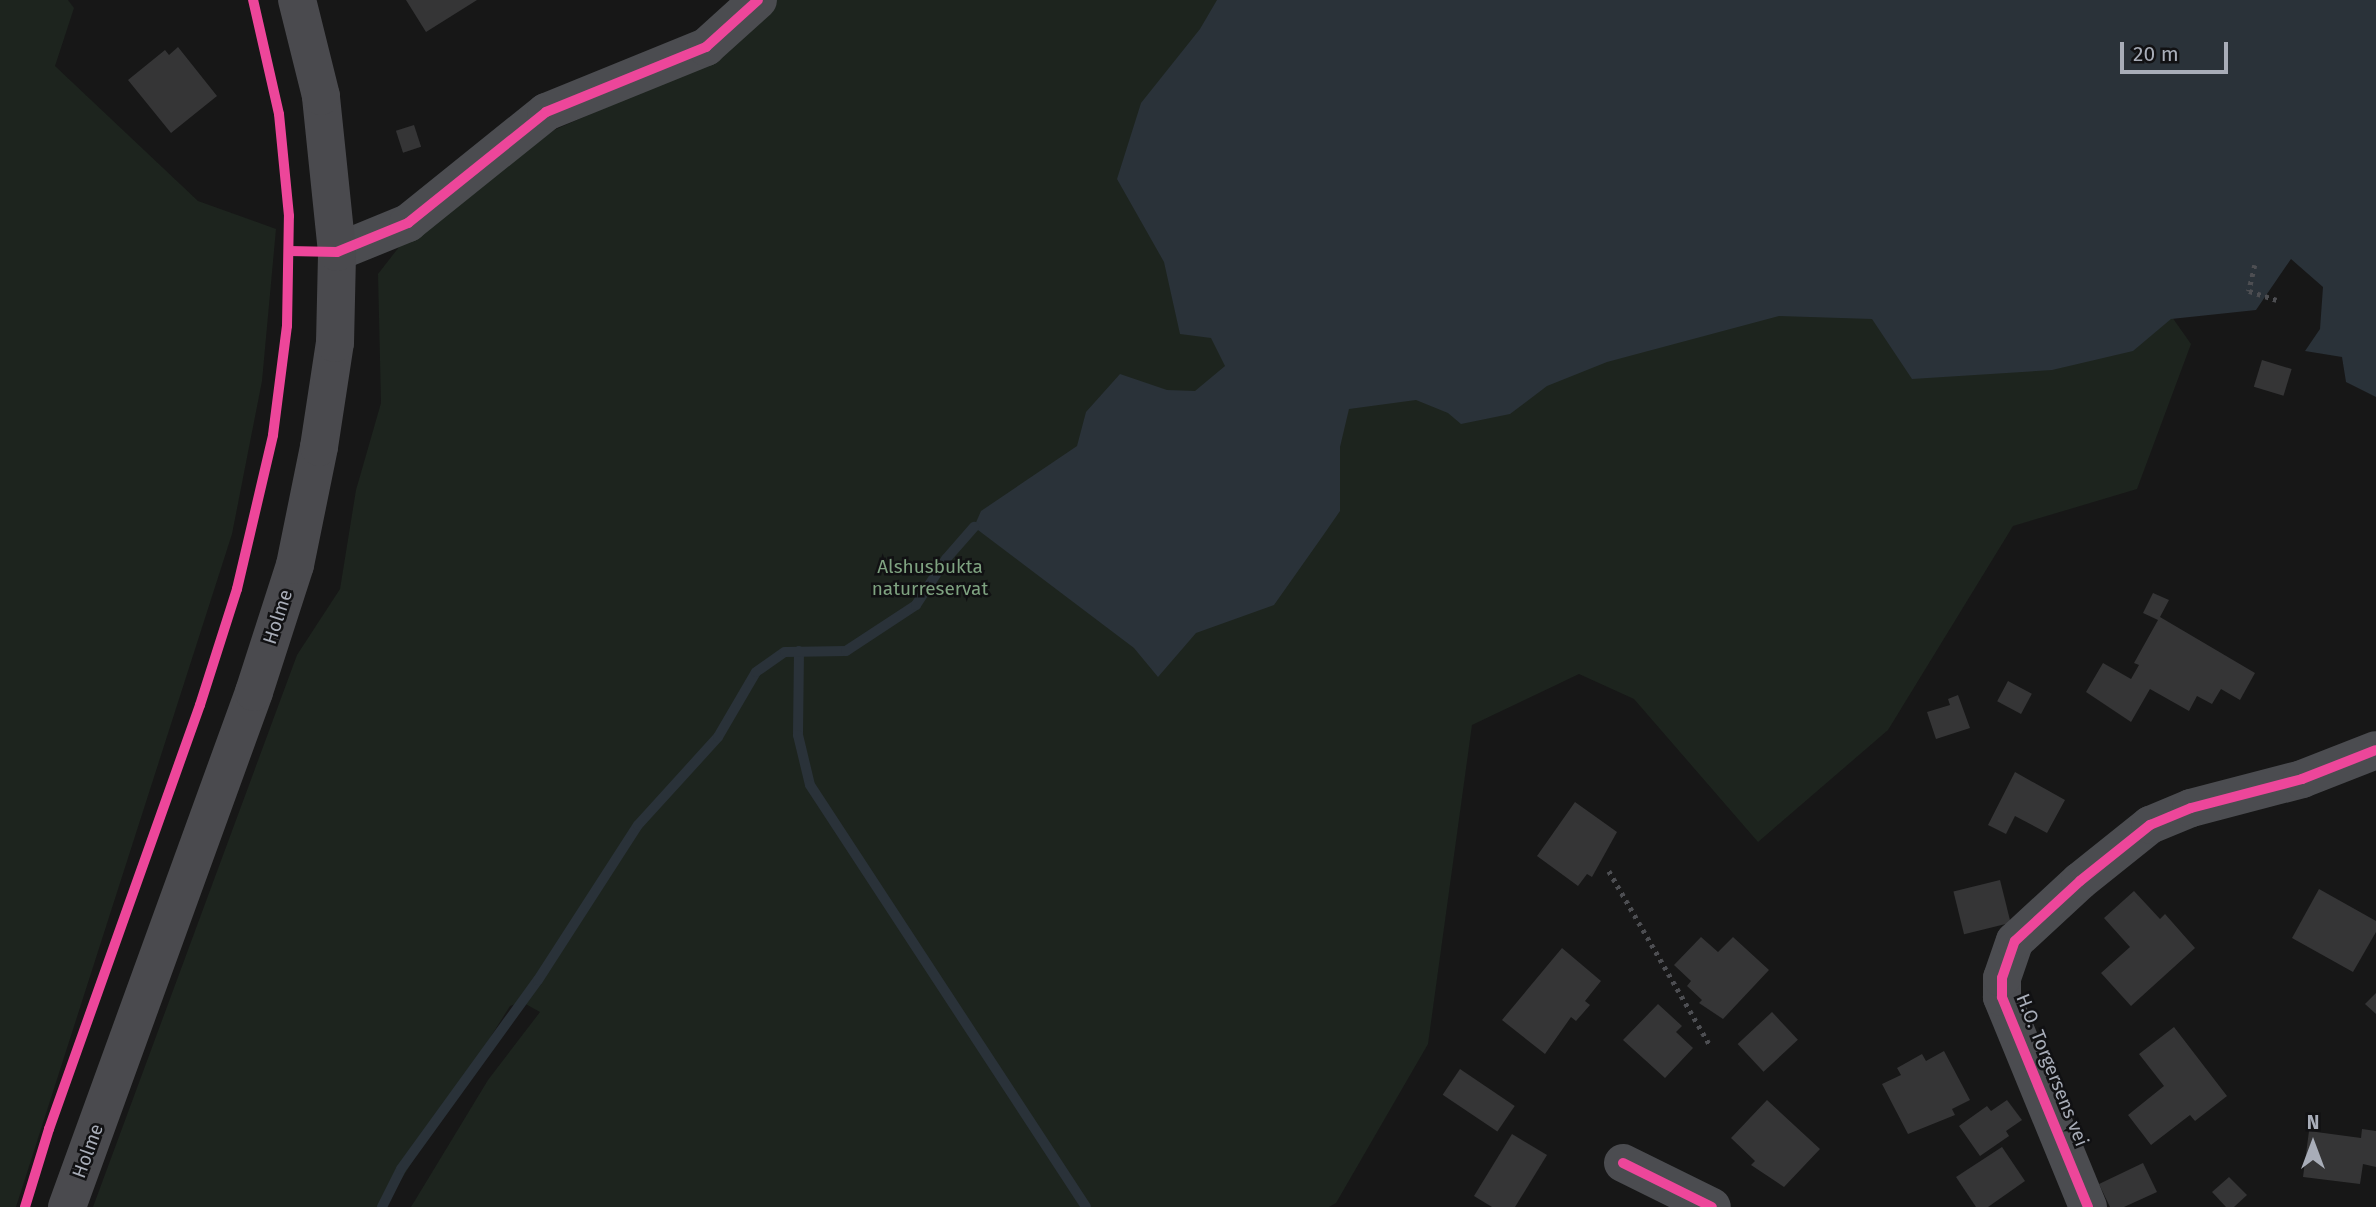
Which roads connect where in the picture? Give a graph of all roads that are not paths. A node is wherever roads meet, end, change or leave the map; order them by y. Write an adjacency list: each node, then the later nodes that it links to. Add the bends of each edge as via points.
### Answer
1 (297, 0): 3 (main road, Holme, via 321,96)
2 (758, 0): 3 (street, via 706,47 546,112 408,223)
3 (337, 252): 6 (main road, Holme, via 335,343 295,565 254,692)
4 (2376, 750): 8 (street, H.O. Torgersens vei, via 2302,779 2191,808 2150,825 2080,881 2015,942 2002,978 2002,997)
5 (1623, 1163): 7 (street)
6 (67, 1207)
7 (1712, 1207)
8 (2088, 1207)

